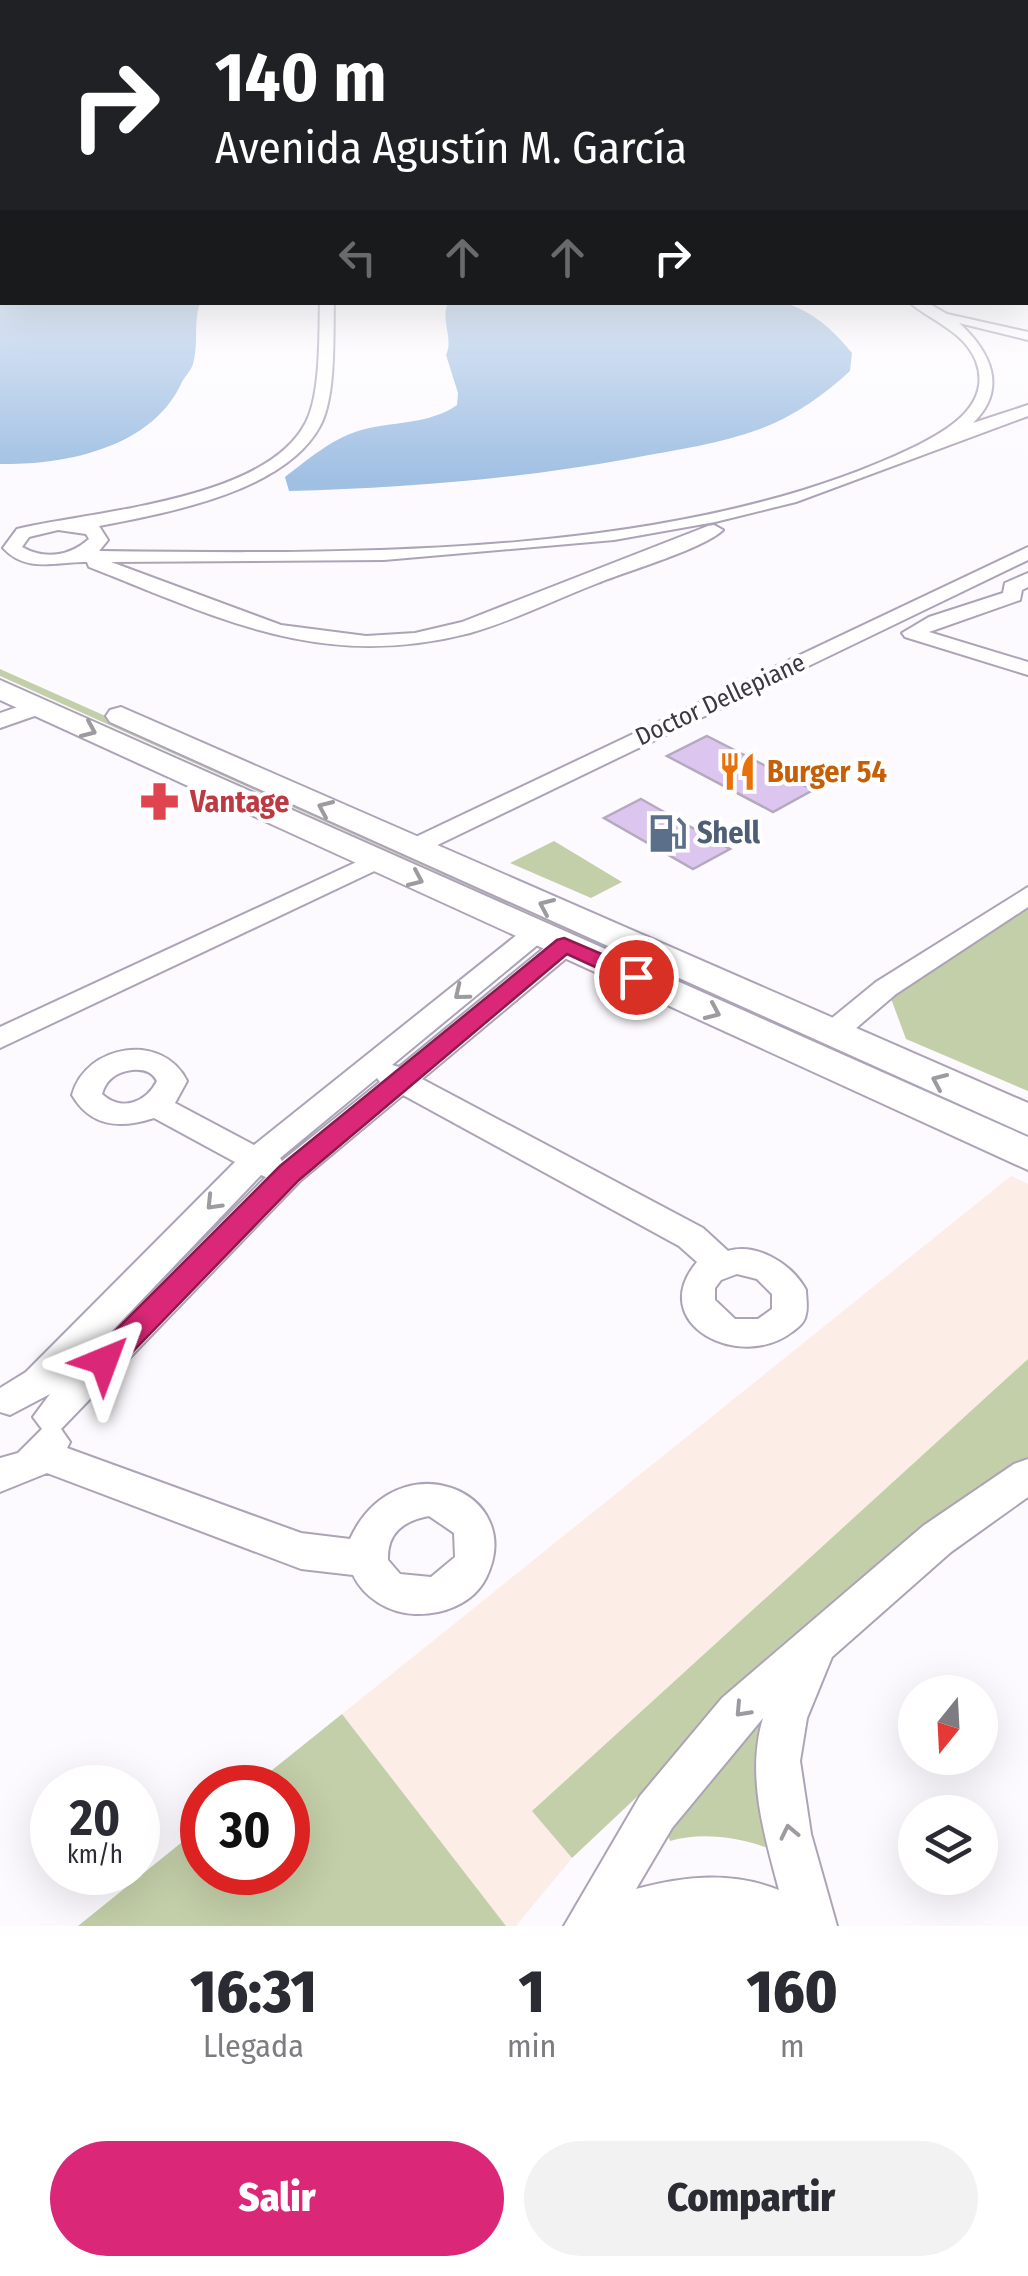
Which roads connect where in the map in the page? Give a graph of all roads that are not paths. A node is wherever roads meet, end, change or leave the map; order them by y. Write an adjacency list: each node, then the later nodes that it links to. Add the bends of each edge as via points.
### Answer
1 (326, 305): 12 (street, via 314,422 290,451 188,500)
2 (921, 305): 3 (street)
3 (936, 312): 4 (street); 5 (street)
4 (993, 328): 5 (street); 6 (street)
5 (964, 331): 7 (street, via 988,370)
6 (1028, 336)
7 (976, 410): 9 (street); 10 (street)
8 (1028, 410): 9 (street)
9 (1009, 417): 10 (street)
10 (948, 437): 11 (street)
11 (813, 491): 13 (street); 17 (street)
12 (69, 525): 15 (street); 21 (street, via 98,534 95,546)
13 (659, 526): 17 (street, via 682,536); 22 (street, via 421,552)
14 (0, 530): 15 (street)
15 (30, 531): 16 (street); 20 (street, via 12,548)
16 (0, 539)
17 (681, 543): 23 (street, via 468,627 428,639 362,645 300,638)
18 (1028, 553): 31 (street, Doctor Dellepiane)
19 (0, 556): 20 (street)
20 (21, 556): 21 (street)
21 (76, 556): 22 (street); 23 (street)
22 (152, 557): 23 (street, via 128,563)
23 (126, 574)
24 (1028, 579): 25 (street, via 1012,587)
25 (1021, 601): 27 (street, via 963,611 912,633)
26 (0, 662): 31 (main road, one-way to 26)
27 (1028, 669)
28 (0, 690): 29 (main road)
29 (38, 707): 30 (street); 32 (main road, one-way to 32)
30 (0, 721)
31 (414, 846): 35 (main road, one-way to 31)
32 (376, 861): 34 (main road, one-way to 34); 36 (street)
33 (1028, 895): 35 (street, via 886,988)
34 (551, 938): 37 (street, one-way to 37); 38 (street); 41 (main road, one-way to 41)
35 (832, 1034): 40 (main road, one-way to 35)
36 (0, 1038)
37 (371, 1065): 38 (street); 42 (street)
38 (401, 1081): 43 (street); 44 (street, via 692,1237)
39 (155, 1106): 42 (street)
40 (1028, 1120)
41 (1028, 1155)
42 (255, 1160): 43 (street); 45 (street, one-way to 45, via 38,1383)
43 (289, 1173): 46 (street)
44 (721, 1264)
45 (5, 1401): 46 (street, via 36,1402)
46 (47, 1436): 47 (street, via 16,1472); 49 (street, via 301,1552)
47 (0, 1475)
48 (1028, 1476): 50 (street, via 937,1539)
49 (368, 1559)
50 (816, 1647): 51 (street, one-way to 51, via 738,1713 656,1812); 53 (street, one-way to 50, via 782,1801 778,1745)
51 (588, 1926)
52 (598, 1926): 53 (street, via 692,1901 749,1903)
53 (811, 1926)

